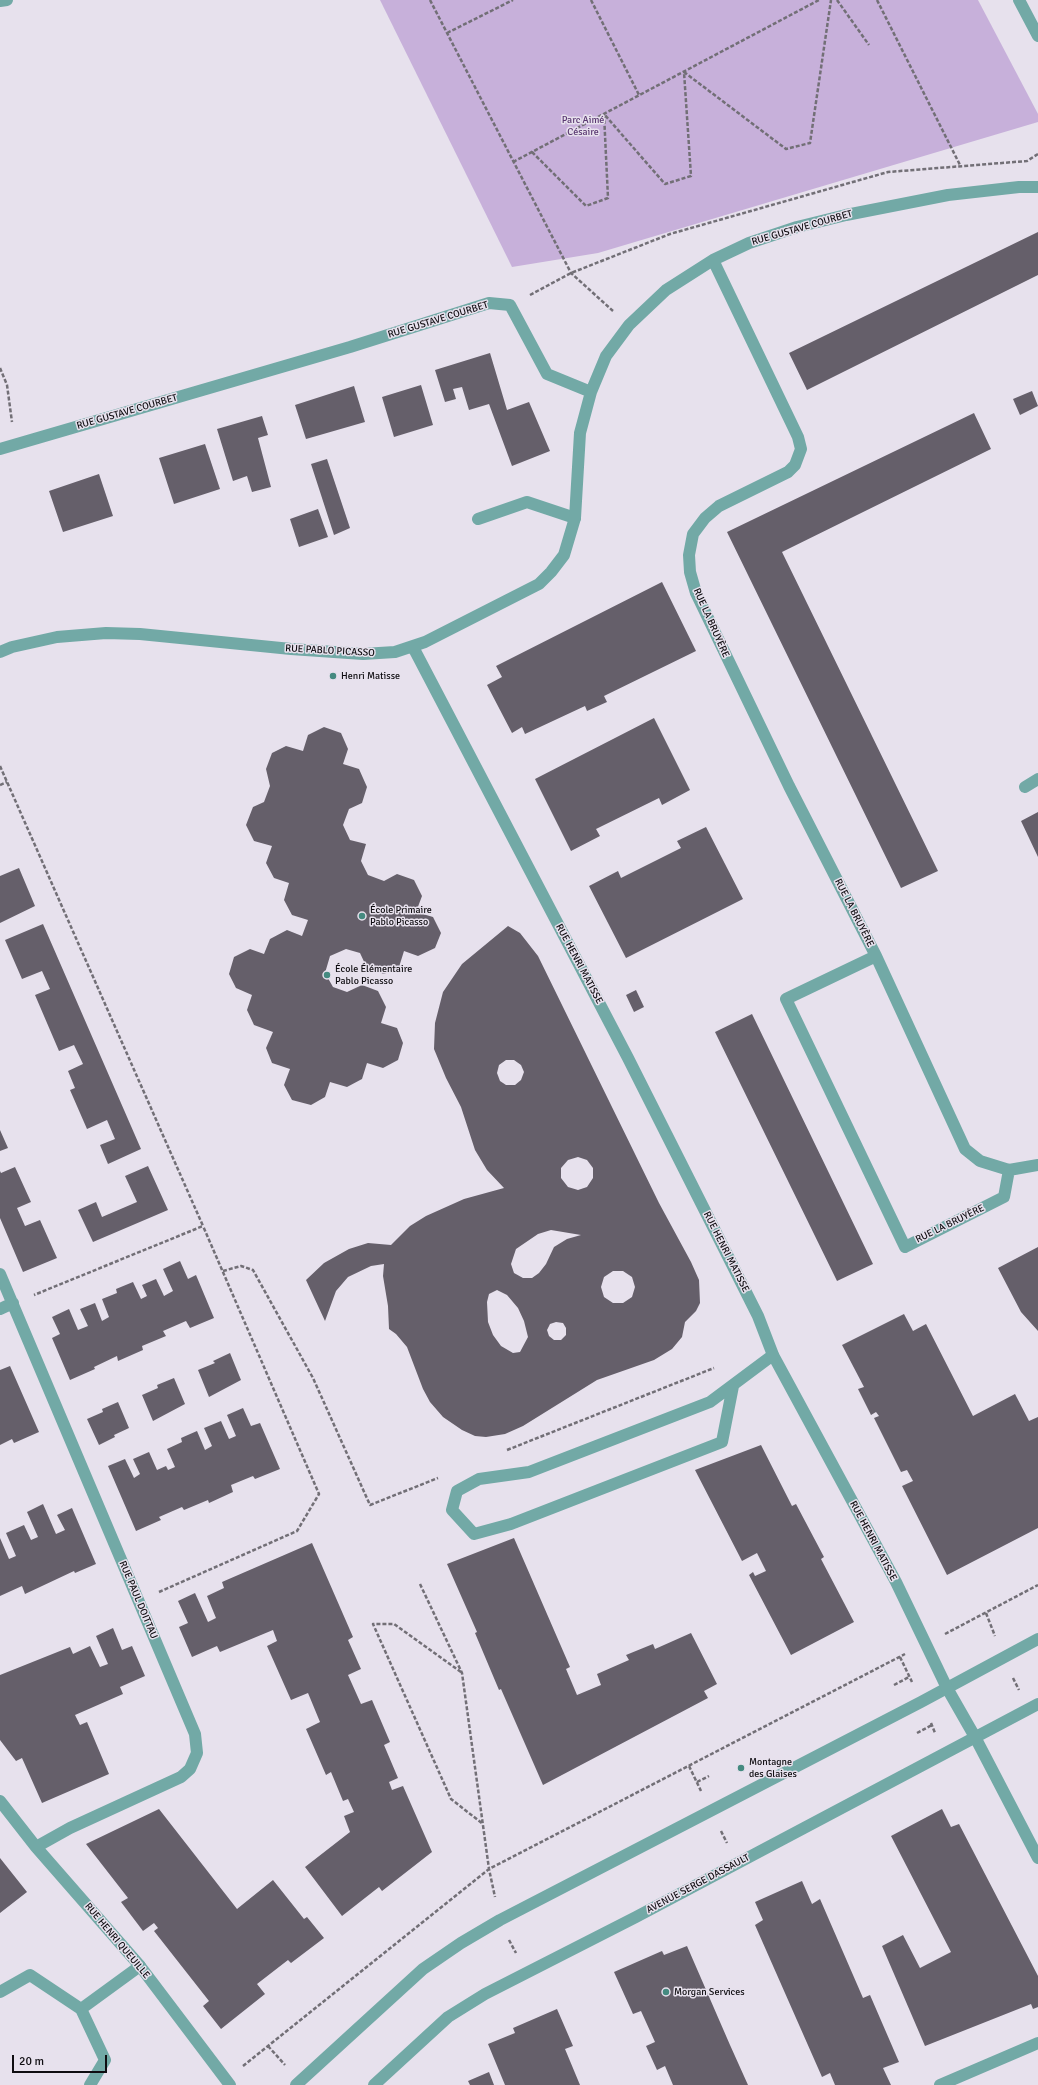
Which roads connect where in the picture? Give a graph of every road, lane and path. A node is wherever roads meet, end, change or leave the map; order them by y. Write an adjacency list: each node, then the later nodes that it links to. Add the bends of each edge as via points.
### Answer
1 (7, 0): 10 (street)
2 (430, 0): 11 (path)
3 (512, 0): 11 (path)
4 (591, 0): 15 (path)
5 (819, 0): 14 (path)
6 (831, 0): 14 (path, via 810,143 786,149)
7 (837, 0): 13 (path)
8 (876, 0): 19 (path)
9 (1019, 0): 12 (street)
10 (0, 1)
11 (447, 34): 18 (path)
12 (1038, 36)
13 (868, 45)
14 (684, 72): 15 (path); 16 (path, via 691,176 664,184)
15 (639, 95): 16 (path)
16 (604, 114): 17 (path); 17 (path, via 608,198 586,206)
17 (532, 152): 18 (path)
18 (514, 162): 22 (path, via 571,273)
19 (961, 167)
20 (1038, 187): 21 (street, RUE GUSTAVE COURBET, via 948,195 846,215 749,243)
21 (713, 260): 22 (street, RUE GUSTAVE COURBET, via 666,290); 36 (street, RUE LA BRUYÈRE, via 798,437 800,449 795,465 788,472 718,506 705,518 693,534 689,555 690,572 696,593 782,771)
22 (629, 325): 24 (street, RUE GUSTAVE COURBET, via 606,356)
23 (0, 368): 25 (path, via 7,385)
24 (591, 392): 25 (street, RUE GUSTAVE COURBET, via 547,374 510,305 489,303 350,347); 27 (street, RUE PABLO PICASSO, via 580,433)
25 (15, 444): 26 (street, RUE GUSTAVE COURBET)
26 (0, 449)
27 (575, 518): 28 (street, via 527,502); 29 (street, RUE PABLO PICASSO, via 564,555 539,584)
28 (478, 519)
29 (413, 647): 30 (street, RUE PABLO PICASSO, via 378,654 342,653 106,633 57,637); 44 (street, RUE HENRI MATISSE, via 628,1058 758,1316)
30 (0, 652)
31 (0, 766): 33 (path)
32 (1038, 779): 35 (street)
33 (7, 782): 34 (path); 39 (path)
34 (0, 786)
35 (1025, 787)
36 (876, 956): 38 (street, RUE LA BRUYÈRE, via 965,1149 980,1161); 38 (street, RUE LA BRUYÈRE, via 786,999 905,1246 1004,1197)
37 (1038, 1165): 38 (street)
38 (1009, 1170)
39 (203, 1226): 40 (path); 42 (path)
40 (223, 1271): 48 (path, via 242,1266 253,1270 313,1378 370,1505); 51 (path, via 319,1494 297,1531)
41 (0, 1274): 42 (street, RUE PAUL DOITTAU)
42 (13, 1303): 43 (street); 51 (street, RUE PAUL DOITTAU)
43 (0, 1309)
44 (773, 1355): 46 (street); 53 (street, RUE HENRI MATISSE, via 896,1582)
45 (719, 1366): 47 (path)
46 (732, 1386): 46 (street, via 722,1442 511,1524 474,1534 452,1510 457,1491 479,1479 529,1472 710,1402)
47 (504, 1452)
48 (444, 1476)
49 (420, 1584): 54 (path)
50 (1038, 1585): 53 (path)
51 (139, 1601): 66 (street, RUE PAUL DOITTAU, via 195,1734 197,1753 190,1769 180,1777 70,1828)
52 (1038, 1639): 57 (street)
53 (925, 1644): 57 (street, RUE HENRI MATISSE); 68 (path)
54 (462, 1673): 65 (path); 65 (path, via 394,1624 373,1624 451,1799)
55 (909, 1677): 56 (path)
56 (894, 1685)
57 (947, 1688): 61 (street, RUE HENRI MATISSE); 75 (street, via 461,1943 423,1969)
58 (1038, 1704): 61 (street, AVENUE SERGE DASSAULT)
59 (932, 1725): 60 (path)
60 (917, 1733)
61 (975, 1737): 67 (street, RUE HENRI MATISSE); 76 (street, AVENUE SERGE DASSAULT, via 485,1994 448,2017)
62 (709, 1776): 63 (path)
63 (697, 1782)
64 (0, 1801): 66 (street, RUE HENRI QUEUILLE)
65 (483, 1825): 68 (path)
66 (36, 1847): 69 (street, RUE HENRI QUEUILLE)
67 (1038, 1858)
68 (489, 1869): 73 (path)
69 (140, 1966): 71 (street); 73 (street, RUE HENRI QUEUILLE)
70 (0, 1992): 71 (street, via 30,1975)
71 (81, 2009): 74 (street, via 105,2060)
72 (1038, 2043): 77 (street)
73 (228, 2082)
74 (90, 2085)
75 (296, 2085)
76 (374, 2085)
77 (940, 2085)

